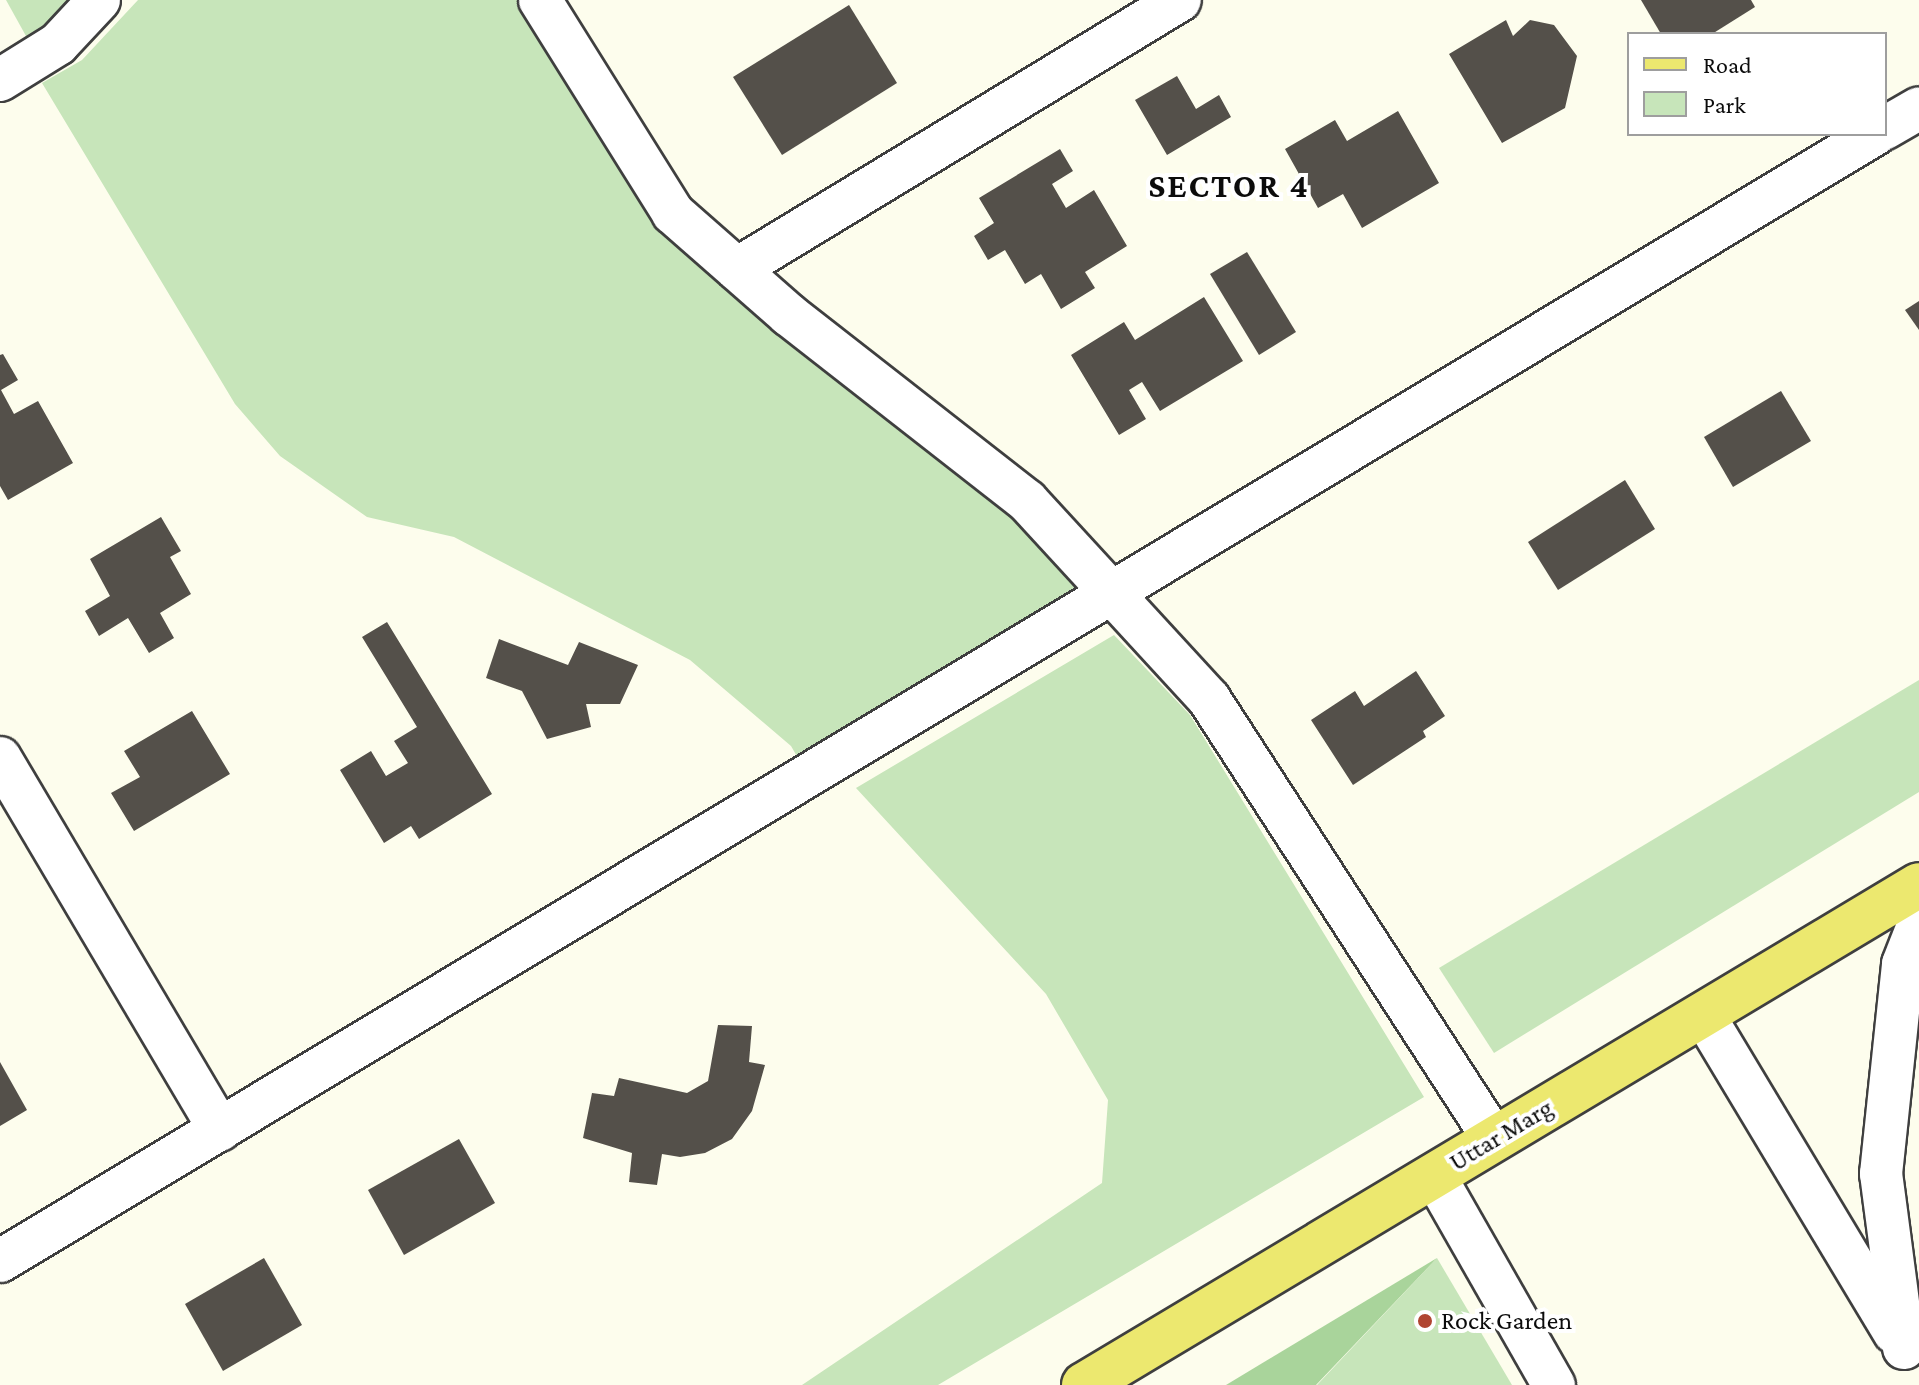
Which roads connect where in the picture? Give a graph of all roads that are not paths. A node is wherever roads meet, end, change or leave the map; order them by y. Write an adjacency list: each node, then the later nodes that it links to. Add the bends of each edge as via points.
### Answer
1 (99, 0): 4 (street, via 58,44)
2 (540, 0): 8 (street, via 673,213)
3 (1180, 0): 8 (street)
4 (0, 80)
5 (1919, 108): 6 (street)
6 (1887, 127)
7 (1872, 136): 9 (street)
8 (737, 269): 9 (street, via 1027,501)
9 (1112, 593): 14 (street); 15 (street, via 1209,699)
10 (0, 758): 14 (street)
11 (1919, 885): 13 (main road, Uttar Marg)
12 (1919, 923): 18 (street, via 1903,964 1881,1174)
13 (1703, 1014): 15 (main road, Uttar Marg); 18 (street)
14 (220, 1130): 17 (street)
15 (1494, 1139): 16 (main road, Uttar Marg)
16 (1434, 1175): 19 (main road, Uttar Marg); 20 (street)
17 (0, 1261)
18 (1912, 1360)
19 (1084, 1385)
20 (1554, 1385)

